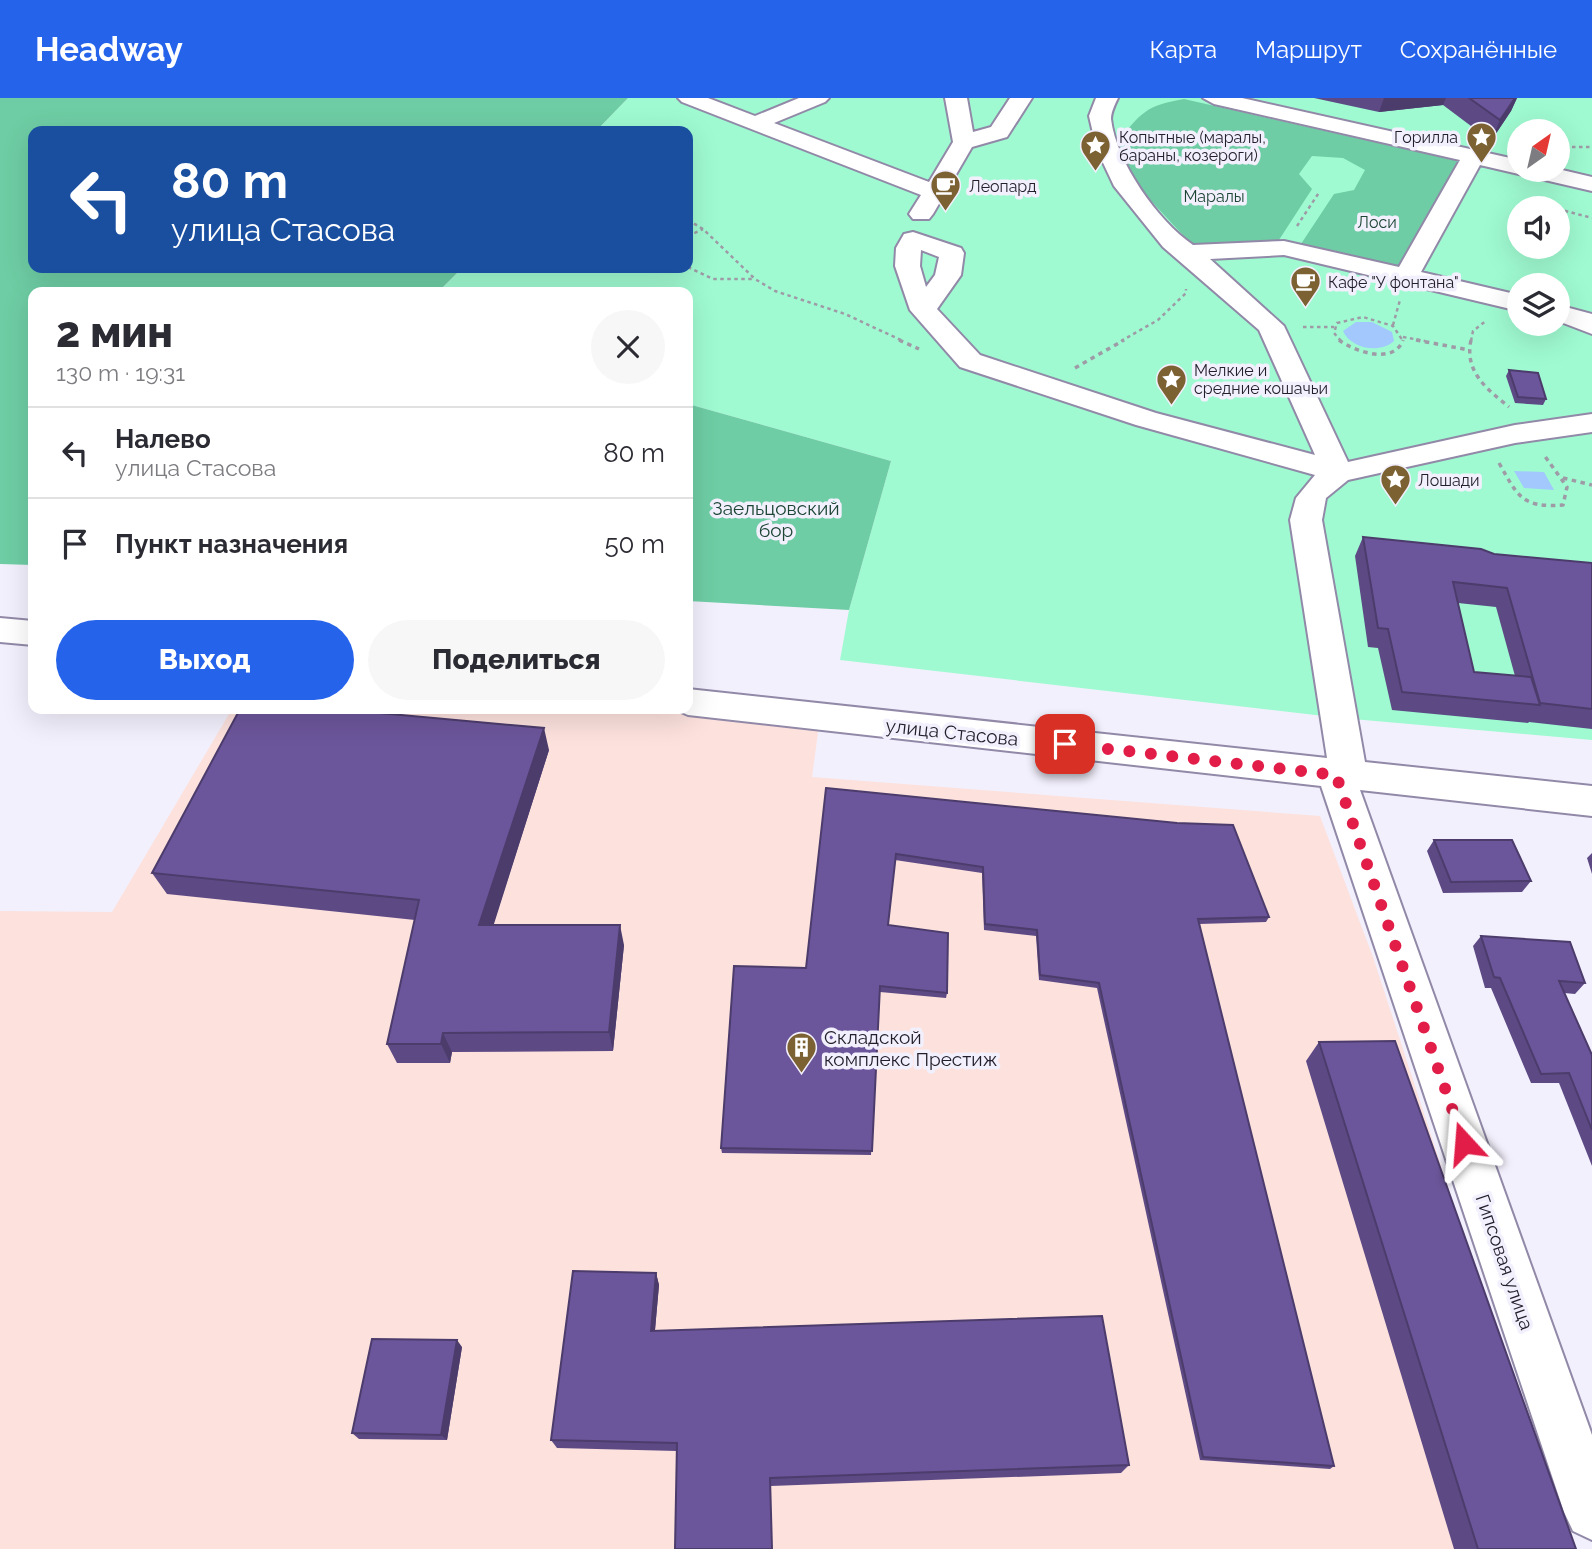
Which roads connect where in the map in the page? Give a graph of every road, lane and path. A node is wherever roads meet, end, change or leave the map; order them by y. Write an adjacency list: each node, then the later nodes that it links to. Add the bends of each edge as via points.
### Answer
1 (689, 98): 9 (street)
2 (818, 98): 9 (street)
3 (956, 98): 10 (street)
4 (1021, 98): 10 (street, via 999,132)
5 (1107, 98): 26 (street, via 1100,116 1108,150 1126,186 1172,242)
6 (1214, 98): 8 (street)
7 (1315, 98): 8 (street)
8 (1328, 121): 13 (street)
9 (758, 122): 17 (street)
10 (964, 142): 17 (street)
11 (1570, 147): 12 (path)
12 (1592, 148)
13 (1474, 156): 14 (street); 28 (street)
14 (1507, 164)
15 (1570, 179): 16 (street)
16 (1592, 184)
17 (932, 191): 24 (street)
18 (1320, 191): 25 (path)
19 (1570, 212): 20 (path)
20 (1592, 218)
21 (693, 223): 22 (path)
22 (703, 229): 23 (path); 29 (path)
23 (693, 234)
24 (913, 239): 33 (street, via 907,248 906,267); 33 (street, via 952,253)
25 (1284, 248): 26 (street); 28 (street)
26 (1188, 253): 37 (path, via 1186,293 1158,320); 41 (street, via 1271,326)
27 (693, 269): 29 (path, via 713,279)
28 (1406, 276): 30 (street)
29 (755, 279): 33 (path, via 775,291 845,314 919,350)
30 (1507, 300)
31 (1507, 308): 36 (path, via 1473,331)
32 (1570, 316): 34 (street)
33 (931, 319): 37 (street, via 970,361)
34 (1592, 326)
35 (1403, 337): 35 (path, via 1403,343 1391,352 1368,353 1338,339 1334,327 1344,319 1363,317 1393,326); 36 (path)
36 (1469, 350): 39 (path, via 1480,384)
37 (1042, 385): 41 (street)
38 (1592, 423): 39 (street)
39 (1534, 433): 40 (street); 42 (path)
40 (1486, 441): 41 (street); 42 (path, via 1521,499 1535,508 1563,505 1567,487)
41 (1338, 473): 47 (street, Гипсовая улица, via 1315,489 1307,504 1306,520)
42 (1562, 478): 43 (path)
43 (1592, 485)
44 (0, 630): 45 (street)
45 (28, 633)
46 (693, 703): 47 (street, улица Стасова)
47 (1342, 775): 48 (street, улица Стасова); 49 (street, Гипсовая улица)
48 (1592, 801)
49 (1592, 1512)

